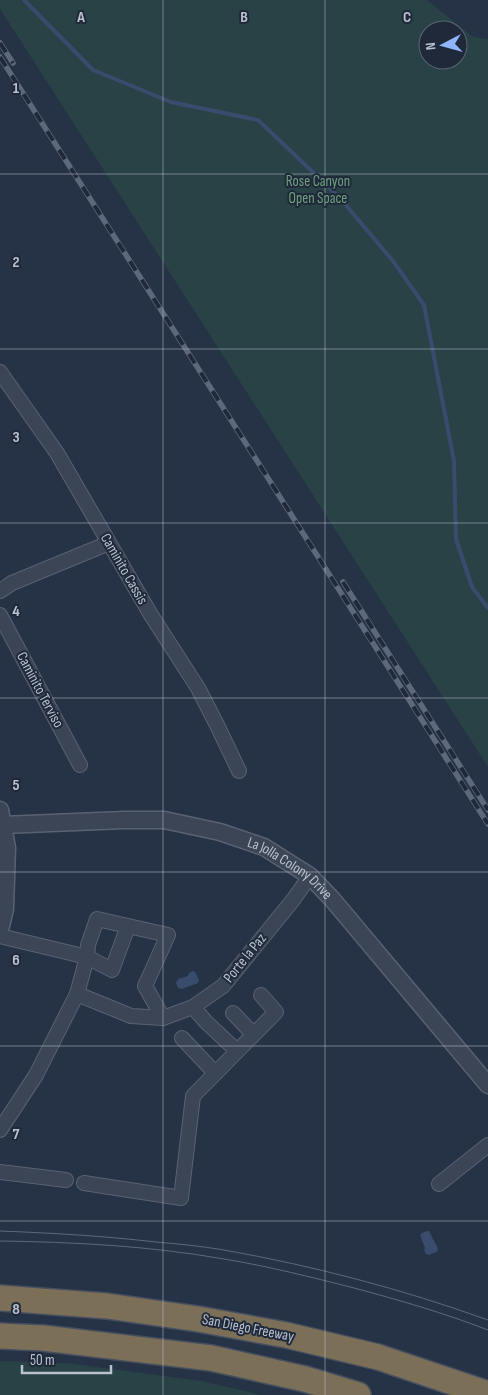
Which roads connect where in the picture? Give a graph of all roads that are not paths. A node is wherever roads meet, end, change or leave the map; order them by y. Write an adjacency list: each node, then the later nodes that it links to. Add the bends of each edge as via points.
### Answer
1 (0, 372): 2 (street, Caminito Cassis, via 57,453)
2 (109, 544): 3 (street, via 12,583); 6 (street, Caminito Cassis, via 198,688)
3 (0, 591)
4 (0, 615): 5 (street, Caminito Terviso)
5 (80, 765)
6 (239, 772)
7 (2, 818): 8 (street, La Jolla Colony Drive, via 164,820 220,832 264,847); 10 (street, via 7,854 5,909)
8 (310, 876): 15 (street, Porte la Paz, via 223,986); 22 (street, La Jolla Colony Drive)
9 (128, 926): 12 (street, via 98,919); 12 (street, via 112,970); 17 (street, via 168,935 145,986)
10 (0, 930)
11 (0, 936): 12 (street)
12 (87, 957): 13 (street)
13 (77, 994): 17 (street, via 131,1016); 23 (street, via 36,1075)
14 (261, 995): 18 (street, via 276,1012)
15 (193, 1007): 17 (street, Porte la Paz); 20 (street)
16 (233, 1013): 18 (street)
17 (163, 1018)
18 (254, 1034): 20 (street)
19 (182, 1038): 21 (street)
20 (237, 1051): 21 (street)
21 (215, 1073): 27 (street, via 193,1096 181,1198)
22 (488, 1085)
23 (0, 1130)
24 (488, 1145): 28 (street)
25 (0, 1172): 26 (street)
26 (66, 1180)
27 (84, 1183)
28 (439, 1184)
29 (0, 1298): 31 (highway, San Diego Freeway, via 107,1306 286,1335 378,1357)
30 (0, 1336): 32 (highway, via 211,1358 305,1379)
31 (488, 1394)
32 (358, 1395)

